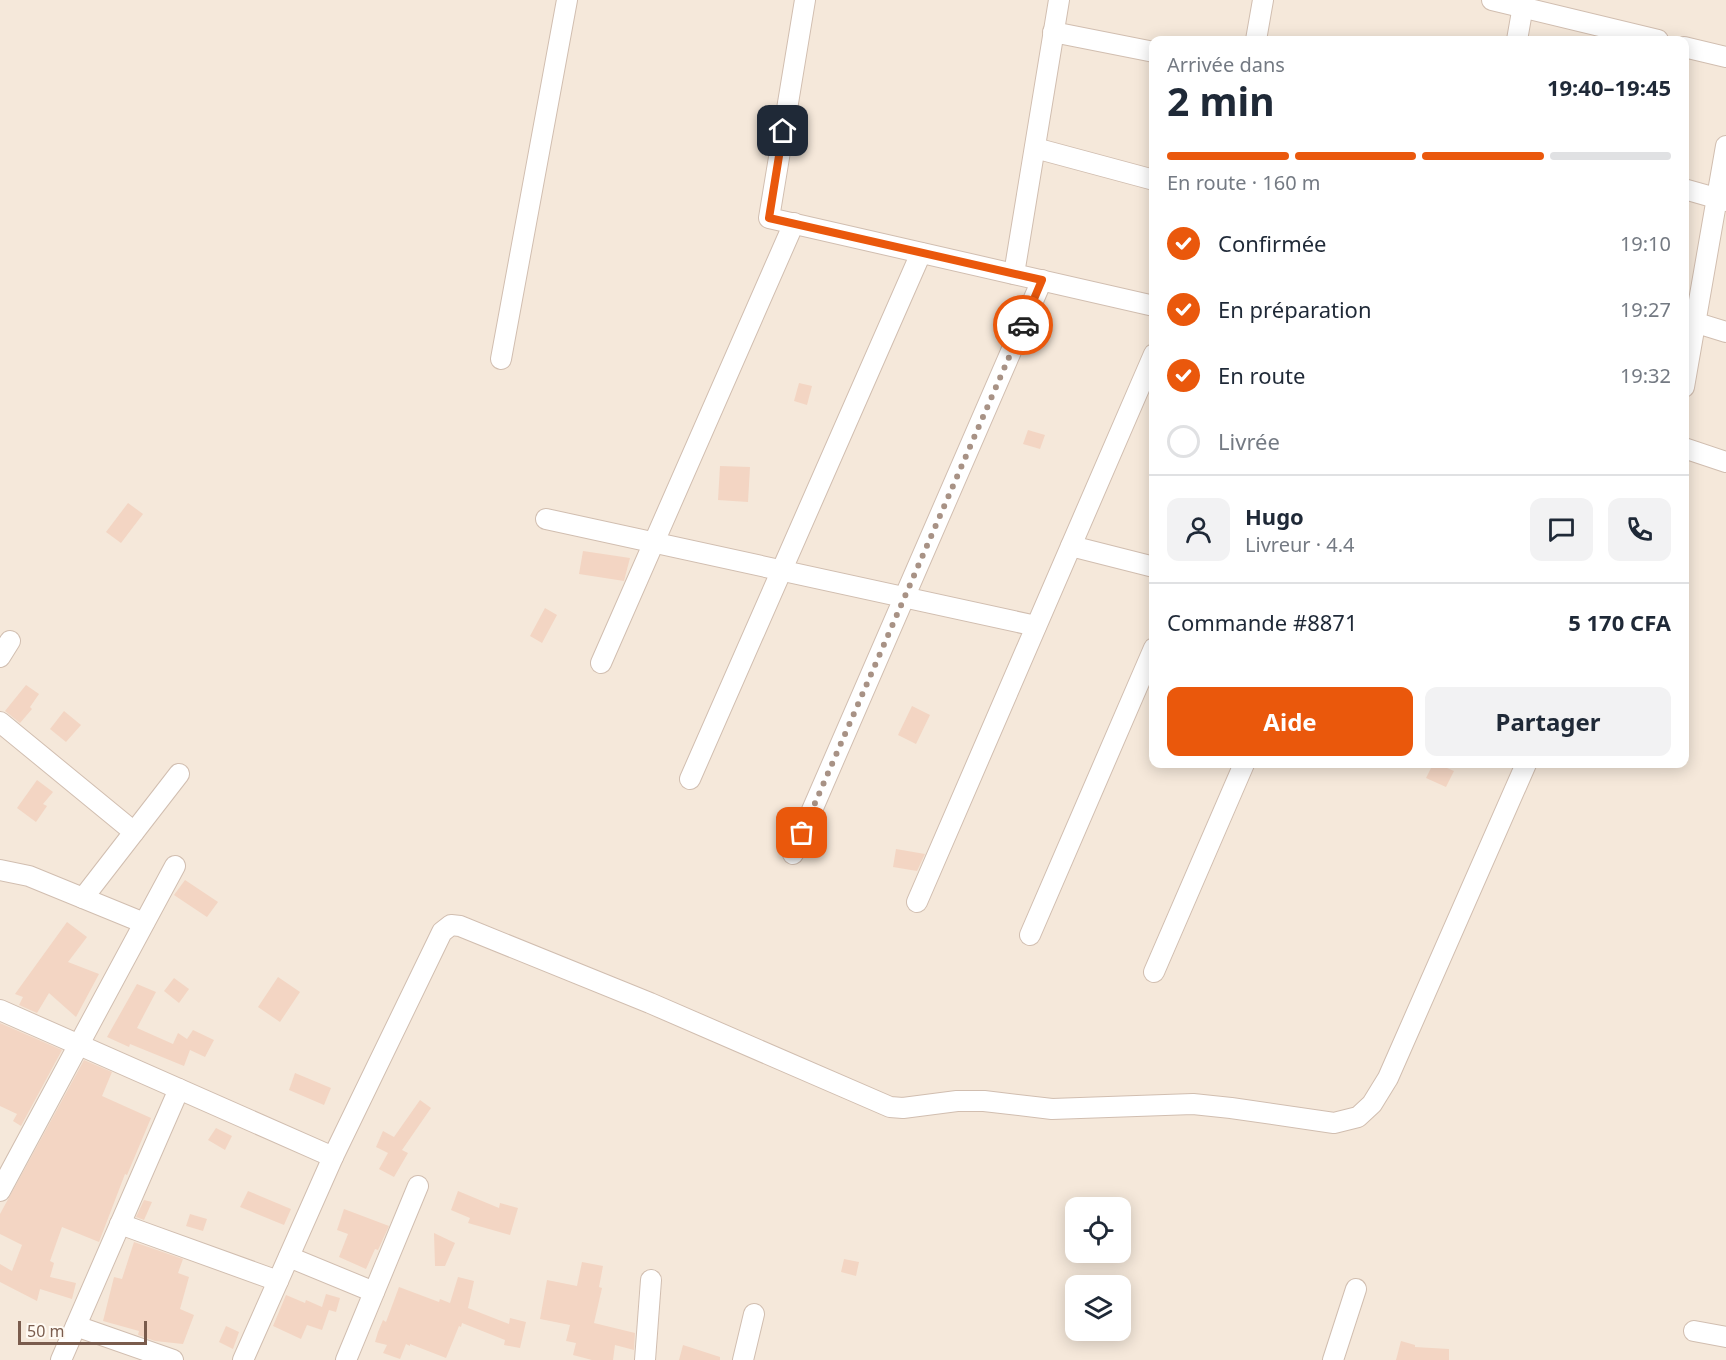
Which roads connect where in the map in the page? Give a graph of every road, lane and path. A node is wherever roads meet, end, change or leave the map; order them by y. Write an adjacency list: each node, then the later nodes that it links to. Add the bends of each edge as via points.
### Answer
1 (567, 0): 26 (street)
2 (805, 0): 19 (street, via 769,218)
3 (1059, 0): 7 (street)
4 (1263, 0): 8 (street)
5 (1492, 0): 6 (street)
6 (1524, 4): 9 (street); 10 (street)
7 (1053, 32): 12 (street); 15 (street)
8 (1257, 36)
9 (1518, 36)
10 (1643, 36)
11 (1689, 48): 13 (street)
12 (1149, 51)
13 (1726, 57)
14 (1726, 146): 18 (street)
15 (1035, 148): 16 (street); 21 (street)
16 (1149, 179)
17 (1689, 190): 18 (street)
18 (1722, 199): 24 (street)
19 (794, 223): 20 (street); 31 (street)
20 (921, 253): 21 (street); 34 (street)
21 (1014, 274): 22 (street)
22 (1042, 280): 23 (street); 35 (street)
23 (1149, 305)
24 (1690, 320): 25 (street)
25 (1726, 332)
26 (501, 359)
27 (1149, 366): 32 (street)
28 (1689, 450): 29 (street)
29 (1726, 462)
30 (546, 519): 31 (street)
31 (654, 543): 34 (street); 38 (street)
32 (1071, 546): 33 (street); 36 (street)
33 (1149, 566)
34 (782, 571): 35 (street); 43 (street)
35 (904, 598): 36 (street); 45 (street)
36 (1036, 627): 49 (street)
37 (1149, 660): 51 (street)
38 (601, 663)
39 (0, 722): 44 (street)
40 (1242, 768): 52 (street)
41 (1524, 768): 56 (street, via 1388,1078 1372,1104 1358,1117 1334,1123 1193,1104 1052,1109 957,1101 890,1107 650,1003 451,925 442,932)
42 (179, 774): 44 (street)
43 (690, 779)
44 (134, 832): 48 (street)
45 (793, 854)
46 (175, 866): 50 (street)
47 (0, 870): 48 (street, via 28,876)
48 (83, 898): 50 (street)
49 (917, 902)
50 (144, 923): 54 (street)
51 (1030, 935)
52 (1154, 972)
53 (0, 1010): 54 (street)
54 (79, 1045): 55 (street); 58 (street)
55 (179, 1089): 56 (street); 59 (street)
56 (333, 1157): 60 (street)
57 (417, 1186): 64 (street)
58 (0, 1191)
59 (120, 1224): 62 (street); 66 (street)
60 (289, 1257): 62 (street); 64 (street)
61 (651, 1280): 73 (street)
62 (278, 1281): 71 (street)
63 (1356, 1289): 75 (street)
64 (374, 1292): 72 (street)
65 (754, 1314): 74 (street)
66 (76, 1326): 69 (street); 70 (street)
67 (1694, 1331): 68 (street)
68 (1726, 1337)
69 (61, 1360)
70 (173, 1360)
71 (243, 1360)
72 (346, 1360)
73 (645, 1360)
74 (743, 1360)
75 (1333, 1360)

